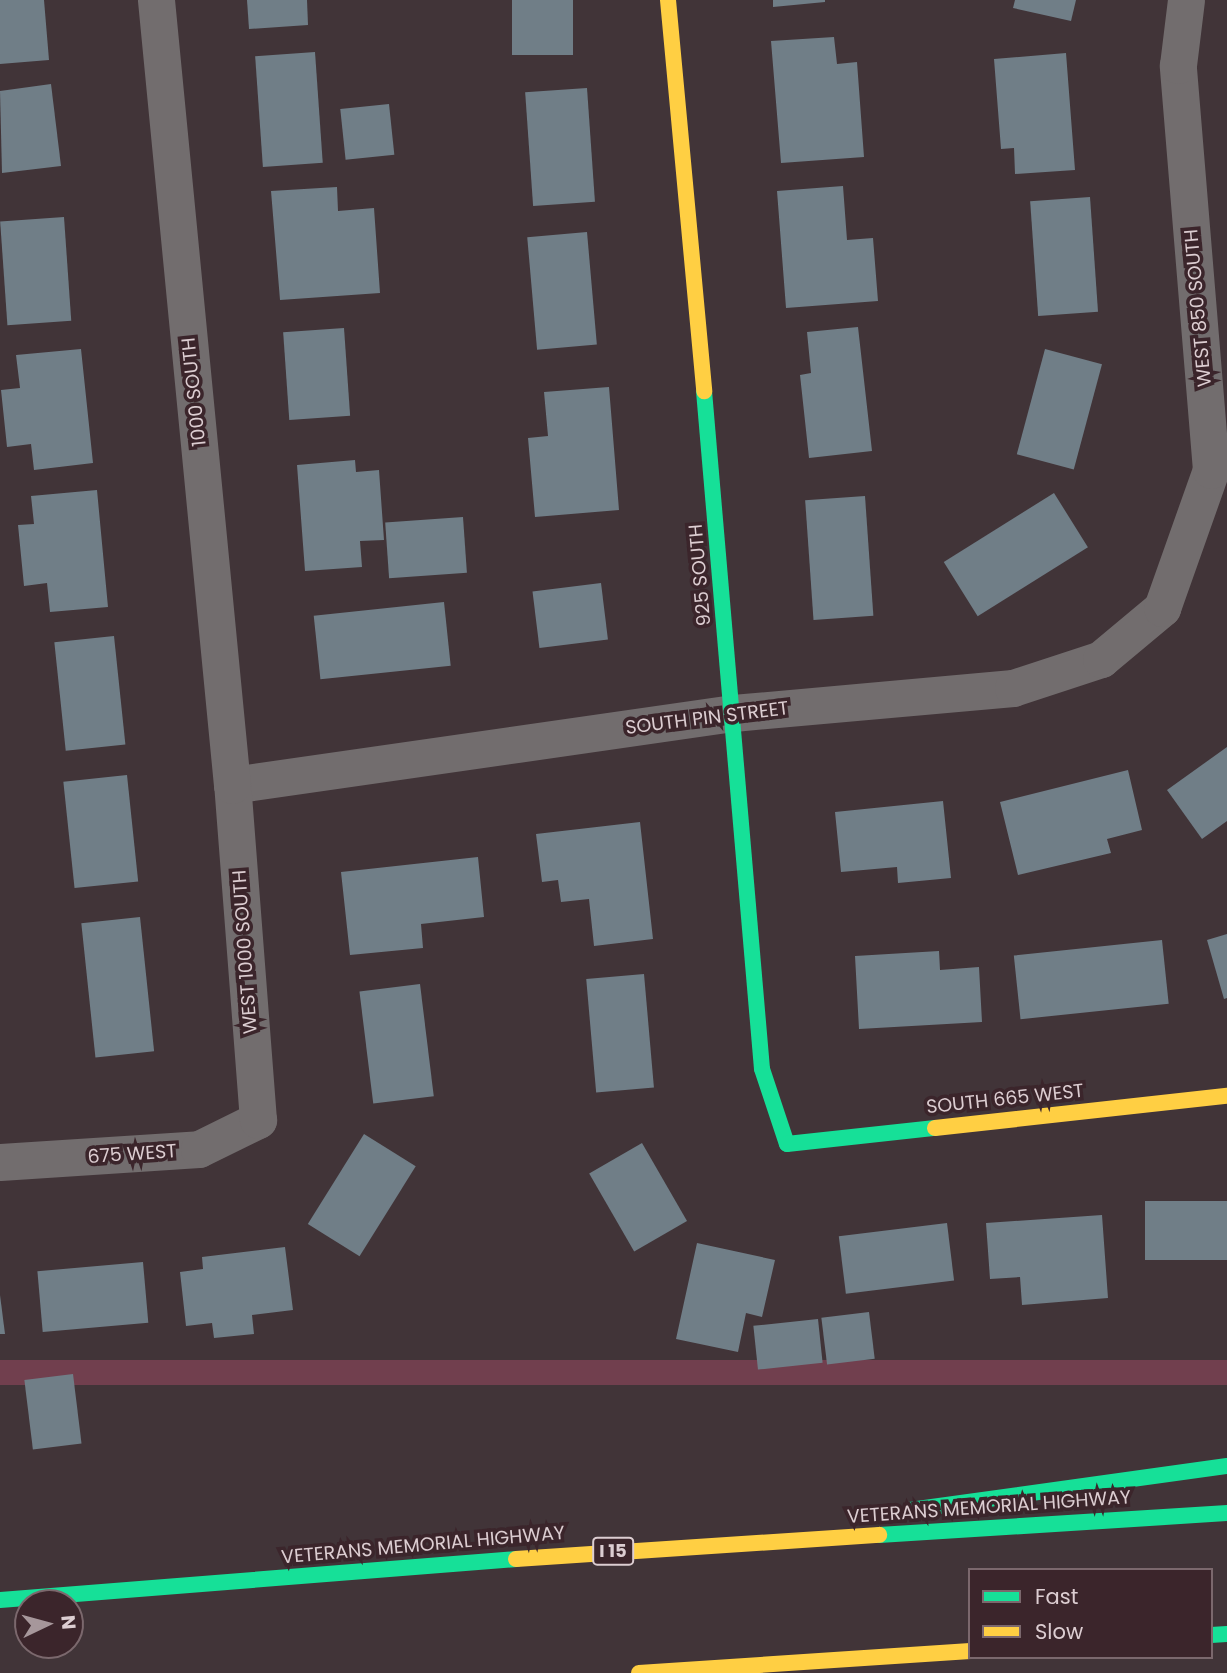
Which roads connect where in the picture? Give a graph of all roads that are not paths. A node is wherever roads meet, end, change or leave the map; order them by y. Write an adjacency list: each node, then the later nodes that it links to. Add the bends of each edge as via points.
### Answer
1 (156, 0): 6 (street, 1000 SOUTH)
2 (668, 0): 5 (main road, 925 SOUTH)
3 (1186, 0): 4 (street, WEST 850 SOUTH, via 1178,65 1211,470)
4 (1162, 608): 5 (street, SOUTH PIN STREET, via 1101,659 1013,688)
5 (733, 713): 6 (street, SOUTH PIN STREET); 9 (main road, 925 SOUTH, via 762,1069)
6 (232, 785): 8 (street, WEST 1000 SOUTH)
7 (1227, 1096): 9 (main road, SOUTH 665 WEST)
8 (258, 1120): 10 (street, 675 WEST, via 199,1149)
9 (787, 1144)
10 (0, 1162)
11 (1227, 1466): 12 (main road)
12 (896, 1512)
13 (1227, 1513): 15 (main road, VETERANS MEMORIAL HIGHWAY / I 15)
14 (841, 1519): 15 (main road)
15 (607, 1552): 16 (main road, VETERANS MEMORIAL HIGHWAY / I 15)
16 (0, 1600)
17 (968, 1651): 18 (main road)
18 (639, 1673)

